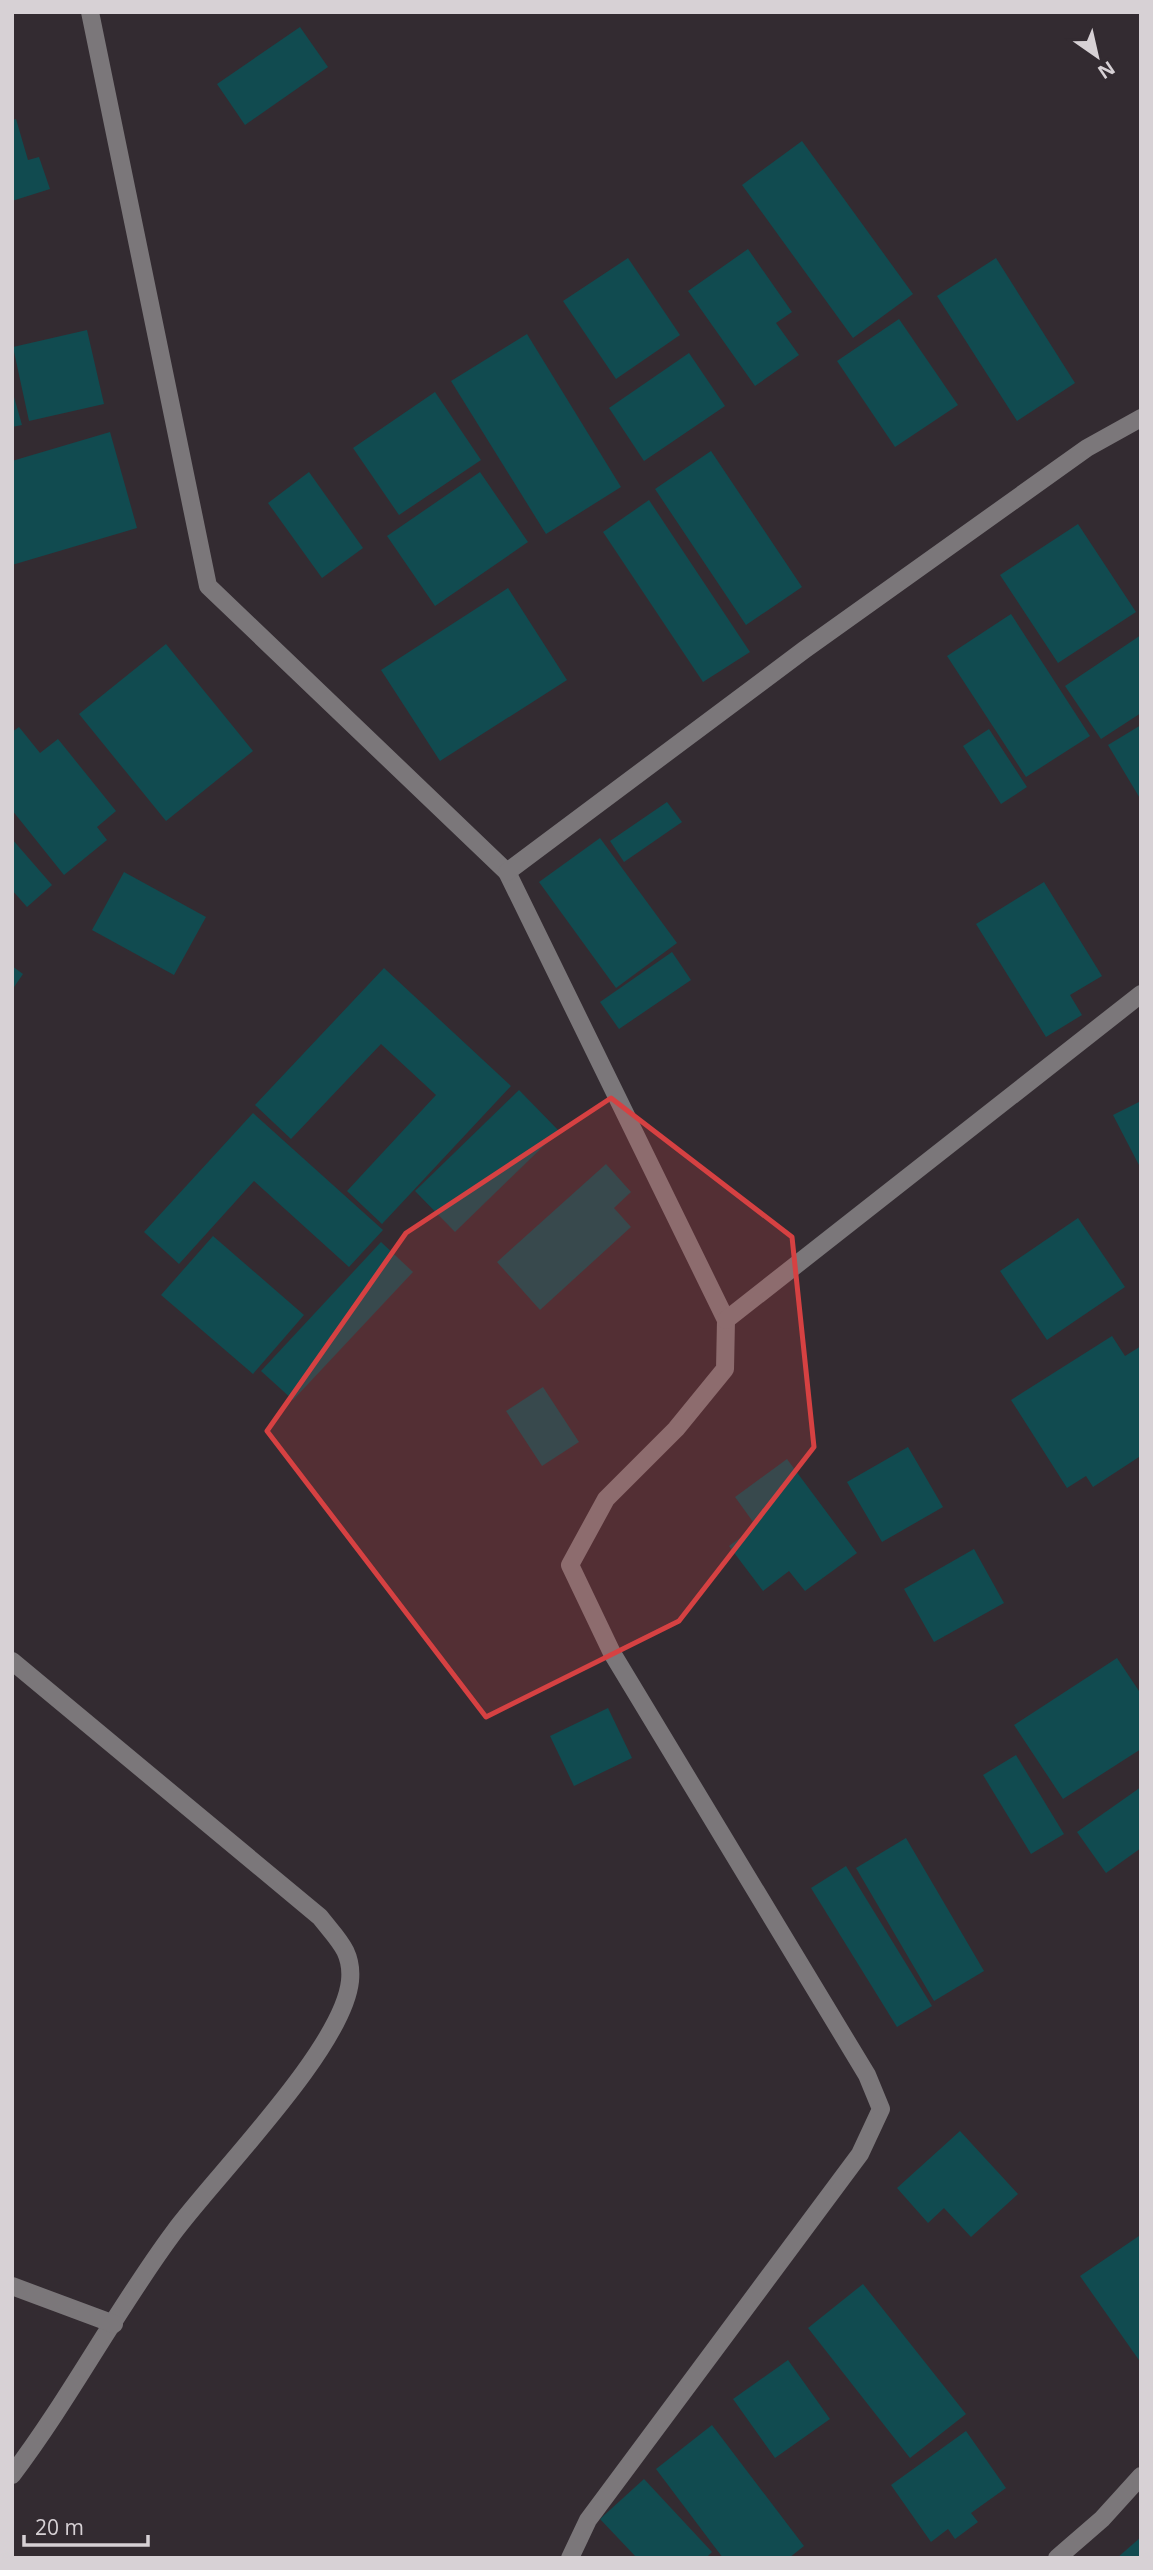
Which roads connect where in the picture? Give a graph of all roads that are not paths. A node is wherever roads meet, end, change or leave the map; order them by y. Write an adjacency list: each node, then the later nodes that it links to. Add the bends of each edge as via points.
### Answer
1 (90, 12): 3 (street, via 208,586)
2 (1141, 418): 3 (street, via 1087,448 815,642)
3 (507, 872): 5 (street)
4 (1141, 994): 5 (street)
5 (726, 1320): 11 (street, via 725,1369 676,1429 606,1499 570,1565 612,1653 867,2075 881,2109 860,2154 589,2520)
6 (12, 1661): 8 (street, via 320,1916 349,1955 350,1983 338,2019 298,2080 173,2232)
7 (12, 2286): 8 (street)
8 (114, 2325): 9 (street)
9 (12, 2476)
10 (1141, 2476): 12 (street, via 1102,2519)
11 (570, 2558)
12 (1057, 2558)

